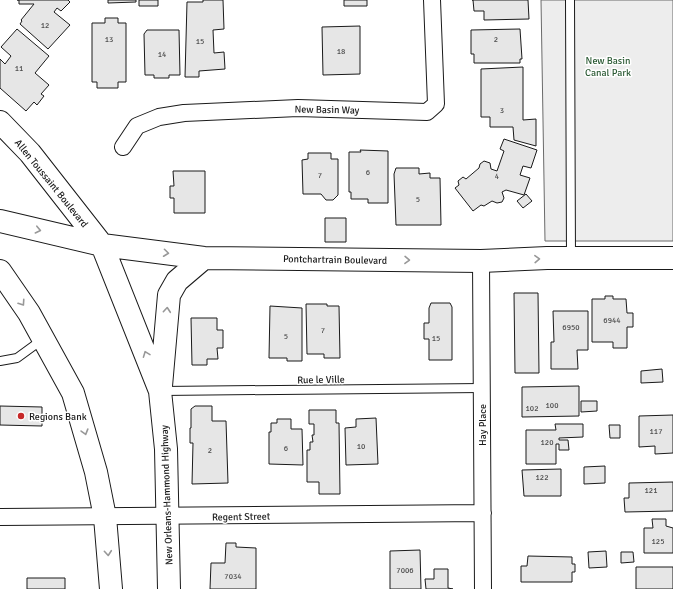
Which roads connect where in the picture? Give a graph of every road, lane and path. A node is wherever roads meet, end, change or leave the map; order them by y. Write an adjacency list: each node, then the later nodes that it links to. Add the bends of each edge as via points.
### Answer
1 (432, 0): 4 (street, New Basin Way, via 436,104 427,112 298,108 184,113 159,117 138,126)
2 (570, 0): 8 (lane)
3 (0, 122): 6 (main road, Allen Toussaint Boulevard, via 30,153)
4 (123, 147)
5 (0, 221): 6 (main road, Pontchartrain Boulevard, one-way to 6)
6 (102, 245): 7 (main road, Pontchartrain Boulevard, one-way to 7); 15 (main road, New Orleans-Hammond Highway, one-way to 6)
7 (204, 258): 10 (main road, Pontchartrain Boulevard, one-way to 10); 15 (main road, one-way to 7, via 169,295 177,281)
8 (571, 258): 9 (main road, Pontchartrain Boulevard); 10 (main road, Pontchartrain Boulevard, one-way to 8)
9 (673, 258)
10 (481, 261): 14 (street, Hay Place)
11 (0, 271): 12 (main road, one-way to 12)
12 (44, 338): 13 (lane, via 17,358); 19 (main road, one-way to 19, via 73,393 96,472)
13 (0, 360)
14 (482, 388): 15 (lane, Rue le Ville); 16 (street, Hay Place)
15 (160, 391): 17 (main road, New Orleans-Hammond Highway, via 166,449)
16 (482, 513): 17 (street, Regent Street); 22 (street, Hay Place)
17 (168, 516): 19 (street, Regent Street); 21 (main road, New Orleans-Hammond Highway)
18 (0, 517): 19 (street, Regent Street)
19 (105, 517): 20 (main road, one-way to 20)
20 (111, 589)
21 (169, 589)
22 (483, 589)

